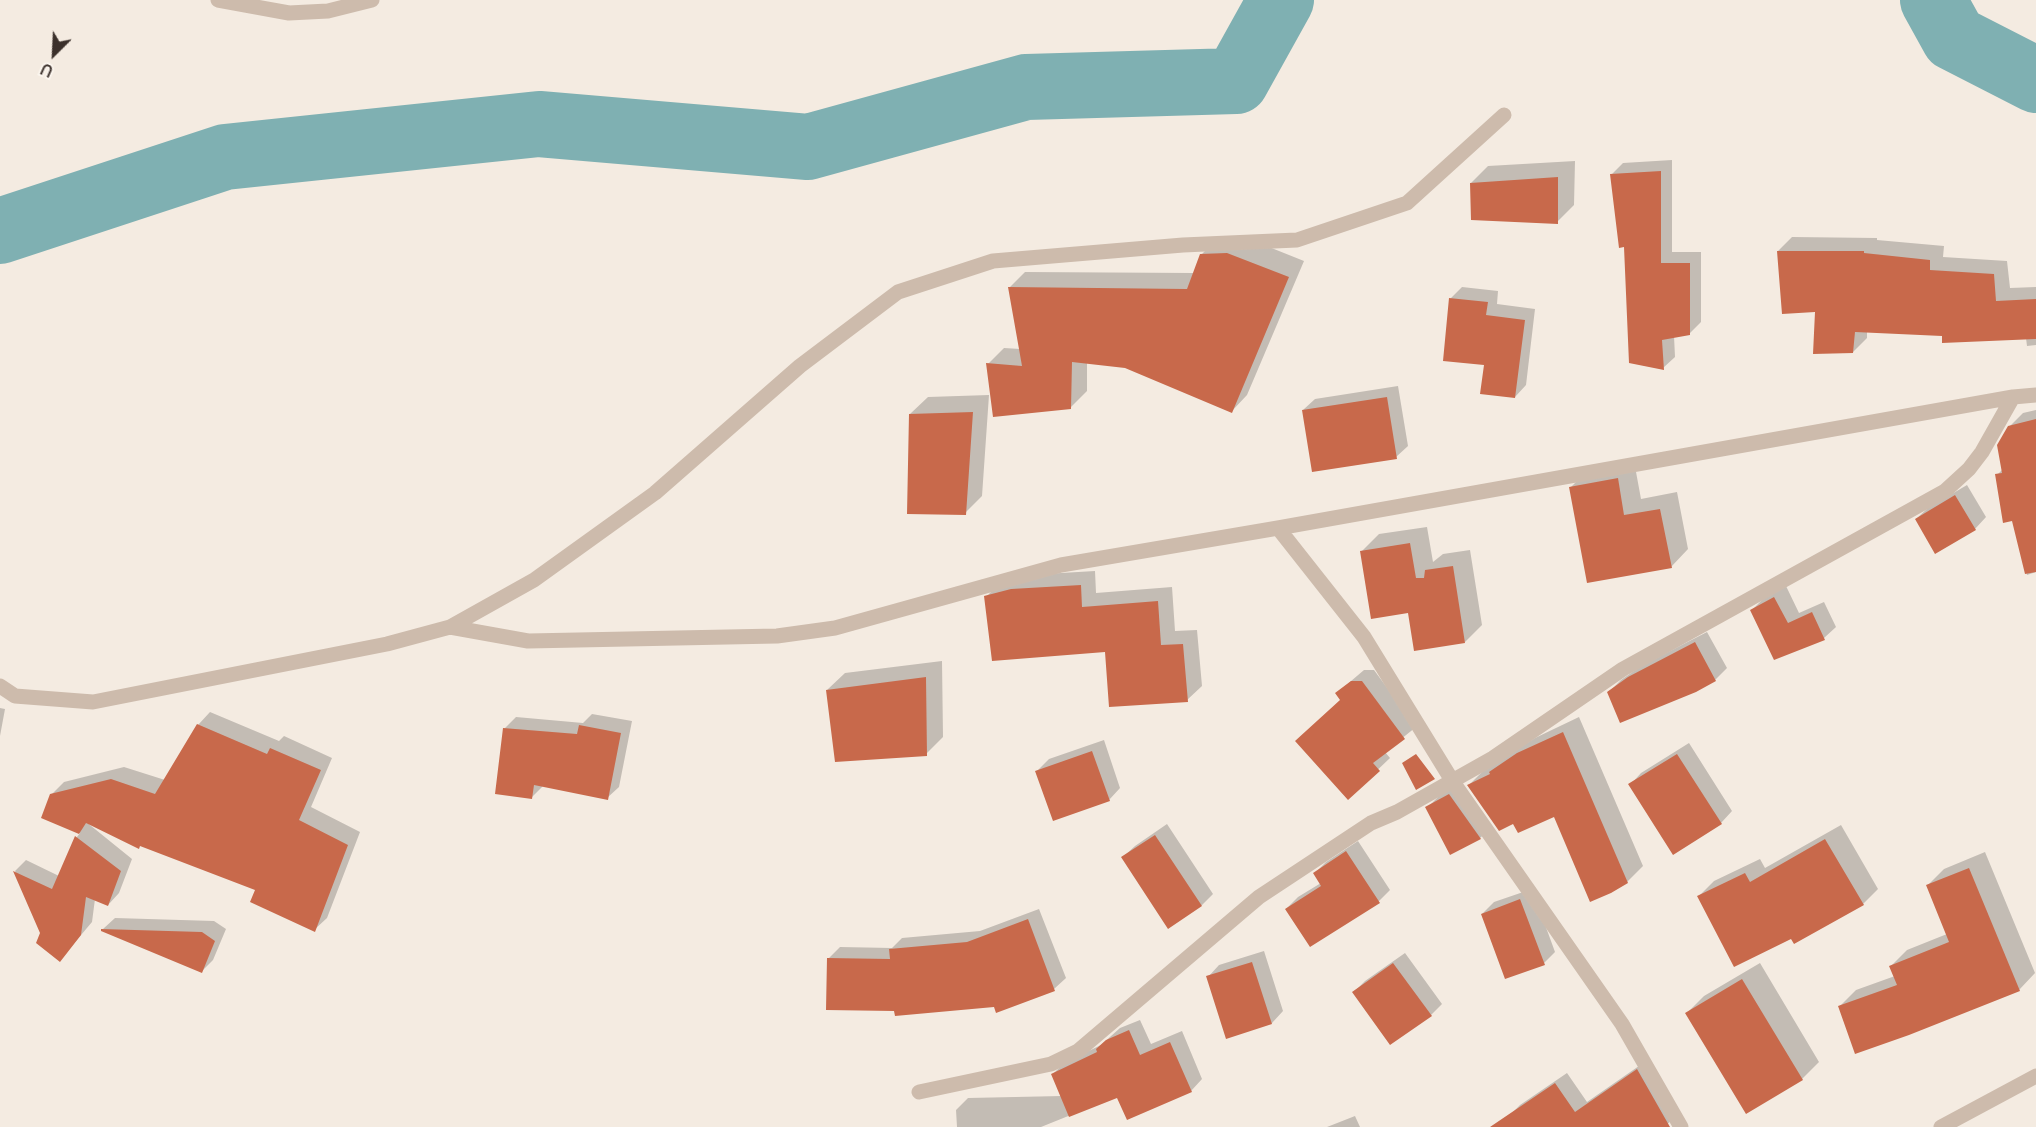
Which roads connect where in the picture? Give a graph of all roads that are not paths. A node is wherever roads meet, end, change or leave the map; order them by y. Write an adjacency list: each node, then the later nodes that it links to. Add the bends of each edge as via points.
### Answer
1 (218, 0): 2 (street, via 289,13 328,11)
2 (372, 0)
3 (1504, 115): 7 (street, via 1407,203 1297,240 993,261 898,292 800,366 655,493 534,580)
4 (2036, 395): 5 (street)
5 (2013, 397): 6 (street); 9 (street, via 1983,452 1945,491 1623,669)
6 (1278, 528): 7 (street, via 1061,565 835,628 804,633 528,641); 9 (street, via 1364,637)
7 (450, 627): 8 (street, via 387,644 93,702 15,696)
8 (0, 686)
9 (1453, 782): 11 (street, via 1371,823 1259,897 1072,1055 1051,1064); 12 (street, via 1622,1024)
10 (2036, 1076): 13 (street)
11 (919, 1092)
12 (1682, 1127)
13 (1941, 1127)

